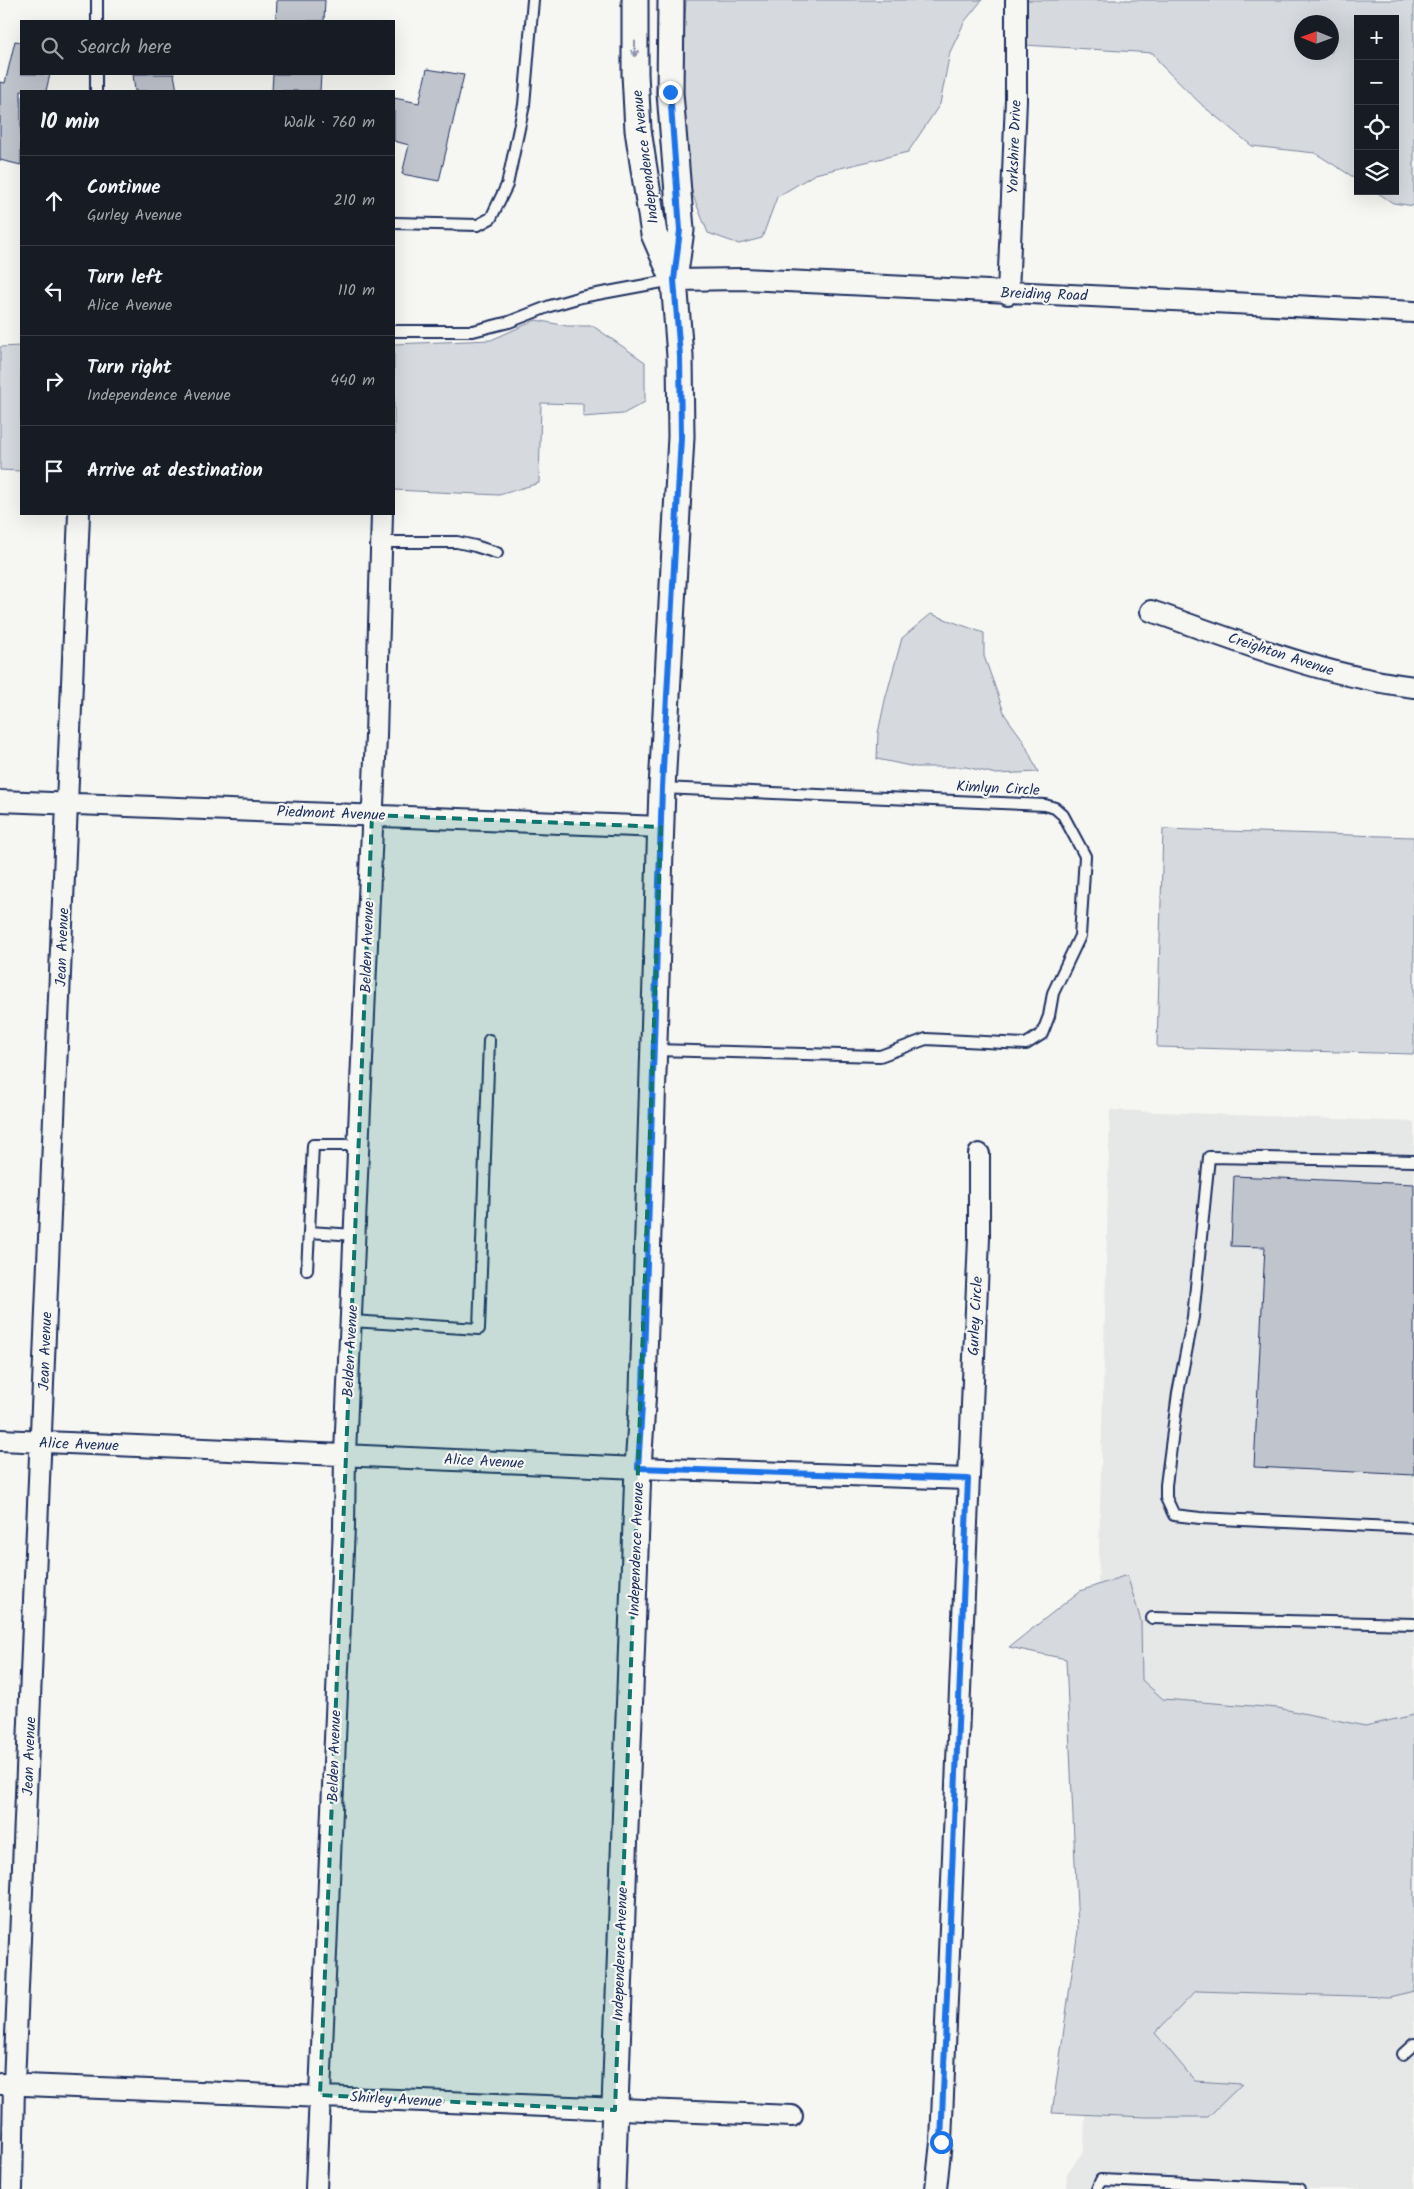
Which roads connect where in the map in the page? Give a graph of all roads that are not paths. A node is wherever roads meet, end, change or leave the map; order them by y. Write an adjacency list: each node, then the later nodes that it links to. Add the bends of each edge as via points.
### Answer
1 (97, 0): 6 (lane)
2 (534, 0): 9 (lane, via 524,105 507,185 491,218 478,225)
3 (635, 0): 10 (street, Independence Avenue, one-way to 10, via 638,130 654,234)
4 (672, 0): 10 (street, Independence Avenue, via 670,92 680,230)
5 (1016, 0): 11 (street, Yorkshire Drive, via 1016,100)
6 (97, 20)
7 (96, 75): 8 (lane)
8 (96, 90)
9 (395, 223)
10 (674, 280): 11 (street, Breiding Road, via 754,280); 13 (lane, via 581,297 473,331); 20 (street, Independence Avenue, via 680,356 681,437)
11 (1008, 294): 12 (street, Breiding Road)
12 (1414, 312)
13 (395, 331)
14 (79, 515): 22 (street, Jean Avenue)
15 (382, 515): 16 (street, Belden Avenue)
16 (382, 542): 17 (lane, via 457,542); 23 (street, Belden Avenue)
17 (497, 553)
18 (1151, 611): 19 (street, Creighton Avenue, via 1331,672)
19 (1414, 687)
20 (662, 788): 24 (street, Independence Avenue); 26 (lane, Kimlyn Circle, via 1045,805 1063,815 1085,856 1080,936 1052,993 1049,1016 1042,1034 1026,1044 926,1039 880,1056)
21 (0, 801): 22 (street, Piedmont Avenue)
22 (66, 804): 23 (street, Piedmont Avenue); 35 (street, Jean Avenue)
23 (372, 814): 24 (street, Piedmont Avenue); 27 (street, Belden Avenue)
24 (661, 827): 26 (street, Independence Avenue)
25 (489, 1040): 33 (lane, via 478,1329)
26 (655, 1050): 37 (street, Independence Avenue)
27 (358, 1145): 30 (lane, via 314,1144); 31 (street, Belden Avenue)
28 (980, 1154): 38 (street, Gurley Circle)
29 (1414, 1161): 39 (lane, via 1209,1157 1193,1317 1178,1393 1166,1485 1166,1498 1174,1515)
30 (309, 1232): 31 (lane); 32 (lane)
31 (355, 1235): 33 (street, Belden Avenue)
32 (308, 1270)
33 (351, 1321): 36 (street, Belden Avenue)
34 (0, 1440): 35 (street, Alice Avenue)
35 (42, 1442): 36 (street, Alice Avenue); 44 (street, Jean Avenue)
36 (345, 1454): 37 (street, Alice Avenue); 45 (street, Belden Avenue)
37 (638, 1468): 38 (street, Alice Avenue); 46 (street, Independence Avenue)
38 (968, 1479): 51 (street, Gurley Circle, via 941,2142)
39 (1414, 1528)
40 (1152, 1618): 41 (lane)
41 (1414, 1624)
42 (1414, 2044): 43 (lane)
43 (1403, 2054)
44 (7, 2084): 45 (street, Shirley Avenue); 48 (street, Jean Avenue)
45 (320, 2096): 46 (street, Shirley Avenue); 49 (street, Belden Avenue)
46 (615, 2110): 47 (street, Shirley Avenue); 50 (street, Independence Avenue)
47 (792, 2116)
48 (12, 2189)
49 (316, 2189)
50 (612, 2189)
51 (936, 2189)
52 (1097, 2189): 53 (lane, via 1101,2180)
53 (1299, 2189)

